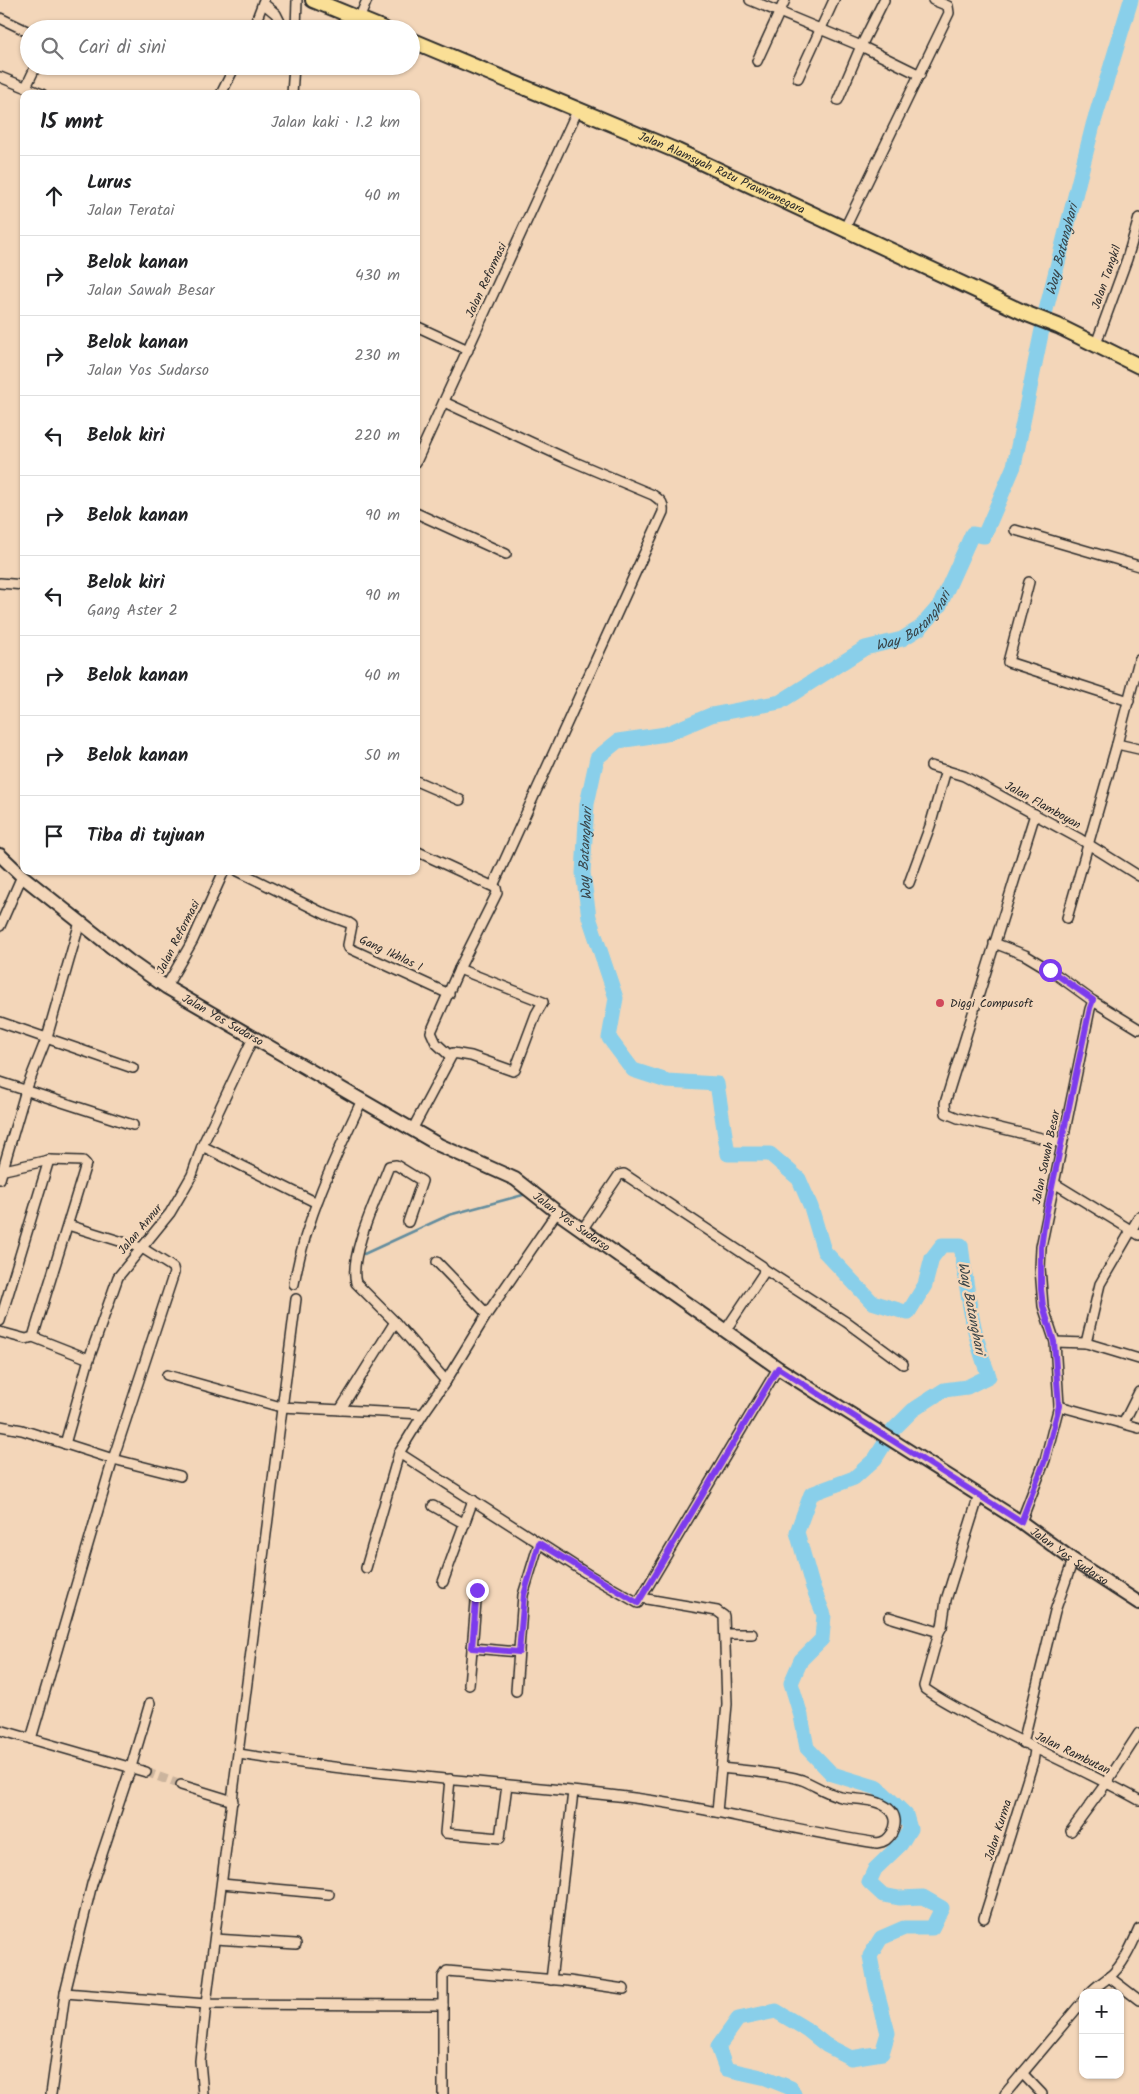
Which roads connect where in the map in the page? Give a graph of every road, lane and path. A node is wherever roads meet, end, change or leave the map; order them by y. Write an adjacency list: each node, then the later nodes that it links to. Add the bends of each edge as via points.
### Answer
1 (297, 0): 15 (street)
2 (313, 0): 12 (main road)
3 (367, 0): 12 (street)
4 (750, 0): 10 (street)
5 (784, 0): 10 (street)
6 (834, 0): 17 (street)
7 (884, 0): 19 (street)
8 (933, 0): 24 (street, via 950,10)
9 (264, 2): 13 (street); 14 (street)
10 (778, 13): 17 (street); 20 (street)
11 (0, 18): 16 (street)
12 (359, 19)
13 (257, 20)
14 (279, 20)
15 (296, 20)
16 (20, 28)
17 (820, 31): 19 (street); 26 (street)
18 (420, 44): 32 (main road, Jalan Alamsyah Ratu Prawiranegara)
19 (861, 46): 24 (street); 31 (street)
20 (757, 61)
21 (32, 75): 27 (street)
22 (230, 75): 29 (street)
23 (293, 75): 30 (street)
24 (920, 75): 34 (street)
25 (0, 77): 27 (street)
26 (798, 78)
27 (26, 87): 28 (street)
28 (33, 90)
29 (223, 90)
30 (292, 90)
31 (838, 100)
32 (578, 109): 34 (main road, Jalan Alamsyah Ratu Prawiranegara); 39 (street, Jalan Reformasi)
33 (1139, 218): 35 (street, Jalan Tangkil)
34 (845, 228): 38 (main road, Jalan Alamsyah Ratu Prawiranegara)
35 (1129, 253): 36 (street); 38 (street, Jalan Tangkil)
36 (1139, 257)
37 (420, 328): 39 (street)
38 (1096, 344): 40 (main road, Jalan Alamsyah Ratu Prawiranegara)
39 (468, 350): 41 (street, Jalan Reformasi)
40 (1139, 366)
41 (444, 402): 42 (street, Jalan Reformasi); 68 (street, via 653,496 663,506)
42 (420, 453)
43 (420, 515): 45 (street)
44 (1015, 530): 46 (street)
45 (506, 554)
46 (1139, 566)
47 (1030, 582): 51 (street, via 1008,662)
48 (0, 583): 49 (street)
49 (20, 586)
50 (1139, 660): 51 (street)
51 (1129, 701): 52 (street)
52 (1117, 744): 53 (street); 59 (street)
53 (1139, 749)
54 (931, 766): 55 (street, Jalan Flamboyan)
55 (946, 770): 58 (street, Jalan Flamboyan, via 964,776); 67 (street)
56 (420, 783): 57 (street)
57 (460, 800)
58 (1035, 814): 59 (street, Jalan Flamboyan); 72 (street)
59 (1088, 845): 66 (street, Jalan Flamboyan); 69 (street)
60 (420, 853): 68 (street)
61 (0, 855): 62 (street, Jalan Yos Sudarso)
62 (20, 874)
63 (222, 875): 74 (street, Jalan Reformasi, via 193,940)
64 (246, 875): 75 (street, Gang Ikhlas I, via 350,923 349,948)
65 (22, 876): 70 (street, Jalan Yos Sudarso); 71 (street)
66 (1139, 876)
67 (909, 883)
68 (493, 886): 73 (street, via 497,893)
69 (1067, 918)
70 (80, 922): 74 (street, Jalan Yos Sudarso); 79 (street)
71 (0, 926)
72 (994, 943): 76 (street, via 1025,955); 89 (street, via 945,1103 946,1113)
73 (459, 969): 75 (street); 81 (street, via 543,1002 512,1072 457,1053)
74 (166, 987): 80 (street, Jalan Yos Sudarso)
75 (449, 994): 81 (street, via 431,1032 436,1043)
76 (1093, 1000): 78 (street); 89 (street, Jalan Sawah Besar)
77 (0, 1022): 79 (street)
78 (1139, 1028)
79 (47, 1037): 82 (street); 84 (street)
80 (253, 1038): 85 (street, Jalan Yos Sudarso); 91 (street, Jalan Annur)
81 (450, 1056): 87 (street)
82 (133, 1068)
83 (0, 1082): 84 (street)
84 (26, 1090): 86 (street); 90 (street)
85 (362, 1100): 87 (street, Jalan Yos Sudarso); 96 (street)
86 (134, 1125)
87 (412, 1130): 97 (street, Jalan Yos Sudarso, via 515,1179)
88 (0, 1140): 90 (street)
89 (1062, 1143): 95 (street, Jalan Sawah Besar)
90 (10, 1144): 92 (street)
91 (202, 1146): 96 (street); 103 (street, Jalan Annur, via 192,1175 170,1213)
92 (3, 1158): 94 (street)
93 (49, 1160): 94 (street); 100 (street, via 83,1161 86,1164); 109 (street)
94 (1, 1174)
95 (1054, 1183): 102 (street); 114 (street, Jalan Sawah Besar, via 1045,1220 1040,1268 1043,1306)
96 (317, 1203): 106 (street, via 299,1254)
97 (557, 1212): 101 (street, Jalan Yos Sudarso); 108 (street)
98 (1139, 1217): 102 (street)
99 (408, 1222): 110 (street, via 422,1181 392,1165 360,1242 354,1276 356,1283)
100 (68, 1225): 103 (street); 113 (street)
101 (582, 1230): 105 (street, via 619,1175 624,1174); 111 (street, Jalan Yos Sudarso)
102 (1135, 1233): 115 (street, via 1100,1284)
103 (142, 1248): 116 (street, Jalan Annur, via 118,1277); 132 (street, via 173,1268 174,1273)
104 (437, 1262): 108 (street)
105 (764, 1269): 111 (street); 118 (street, via 846,1322)
106 (294, 1284)
107 (296, 1299): 124 (street)
108 (487, 1314): 121 (street)
109 (0, 1321)
110 (395, 1322): 121 (street); 125 (street)
111 (724, 1331): 119 (street, Jalan Yos Sudarso)
112 (0, 1332): 113 (street, via 26,1339)
113 (33, 1337): 116 (street)
114 (1054, 1342): 115 (street); 123 (street, Jalan Sawah Besar)
115 (1086, 1343): 117 (street)
116 (89, 1359): 130 (street, Jalan Annur)
117 (1139, 1359)
118 (903, 1364)
119 (778, 1368): 134 (street, Jalan Yos Sudarso); 144 (street)
120 (167, 1375): 124 (street)
121 (446, 1381): 126 (street)
122 (1139, 1392): 127 (street)
123 (1059, 1406): 127 (street); 137 (street, Jalan Sawah Besar, via 1045,1460)
124 (281, 1407): 125 (street); 160 (street)
125 (340, 1410): 126 (street)
126 (423, 1414): 131 (street)
127 (1124, 1422): 129 (street)
128 (0, 1426): 130 (street)
129 (1139, 1428)
130 (65, 1444): 132 (street)
131 (399, 1453): 135 (street); 141 (street)
132 (113, 1459): 133 (street); 157 (street)
133 (180, 1476)
134 (979, 1495): 137 (street, Jalan Yos Sudarso); 147 (street)
135 (474, 1500): 138 (street); 139 (street)
136 (433, 1506): 138 (street)
137 (1021, 1522): 140 (street, Jalan Yos Sudarso)
138 (464, 1524): 142 (street)
139 (539, 1543): 144 (street, via 635,1602); 151 (street, via 524,1595)
140 (1073, 1560): 145 (street, Jalan Yos Sudarso); 158 (street, via 1055,1611)
141 (366, 1568)
142 (443, 1582)
143 (477, 1590): 150 (street)
144 (641, 1598): 148 (street, via 717,1611 724,1616)
145 (1139, 1603)
146 (889, 1617): 147 (street)
147 (939, 1632): 158 (street, Jalan Rambutan, via 925,1688)
148 (726, 1634): 149 (street); 162 (street, via 727,1704)
149 (752, 1634)
150 (472, 1648): 151 (street); 152 (street)
151 (519, 1652): 153 (street)
152 (469, 1685)
153 (516, 1691)
154 (150, 1703): 161 (street)
155 (0, 1730): 157 (street)
156 (1139, 1733): 165 (street)
157 (31, 1739): 161 (street)
158 (1023, 1743): 159 (street, Jalan Rambutan)
159 (1035, 1750): 165 (street, Jalan Rambutan); 175 (street, Jalan Kurma)
160 (239, 1754): 164 (street); 170 (street)
161 (131, 1767): 163 (street); 183 (street, via 92,1884)
162 (722, 1768): 171 (street); 171 (street, via 802,1780 841,1797 874,1802 888,1808 896,1822 887,1840 878,1843)
163 (146, 1772)
164 (450, 1779): 167 (street); 167 (street, via 445,1832 500,1838)
165 (1107, 1782): 169 (street, Jalan Rambutan); 172 (street)
166 (181, 1785): 170 (street)
167 (507, 1785): 168 (street)
168 (573, 1792): 171 (street); 180 (street)
169 (1139, 1800)
170 (233, 1801): 173 (street)
171 (717, 1812)
172 (1071, 1832)
173 (222, 1884): 174 (street); 177 (street)
174 (330, 1894)
175 (984, 1918)
176 (1139, 1929): 179 (street)
177 (215, 1939): 178 (street); 185 (street)
178 (296, 1944)
179 (1110, 1977): 182 (street); 184 (street)
180 (551, 1980): 181 (street); 186 (street, via 451,1970 443,1977)
181 (624, 1988)
182 (1093, 1989)
183 (64, 1993): 185 (street); 189 (street)
184 (1139, 2000)
185 (206, 2004): 186 (street); 190 (street, via 200,2061)
186 (443, 2005): 191 (street)
187 (1079, 2006): 188 (street)
188 (1022, 2073): 192 (street); 193 (street)
189 (51, 2094)
190 (203, 2094)
191 (444, 2094)
192 (1004, 2094)
193 (1042, 2094)

